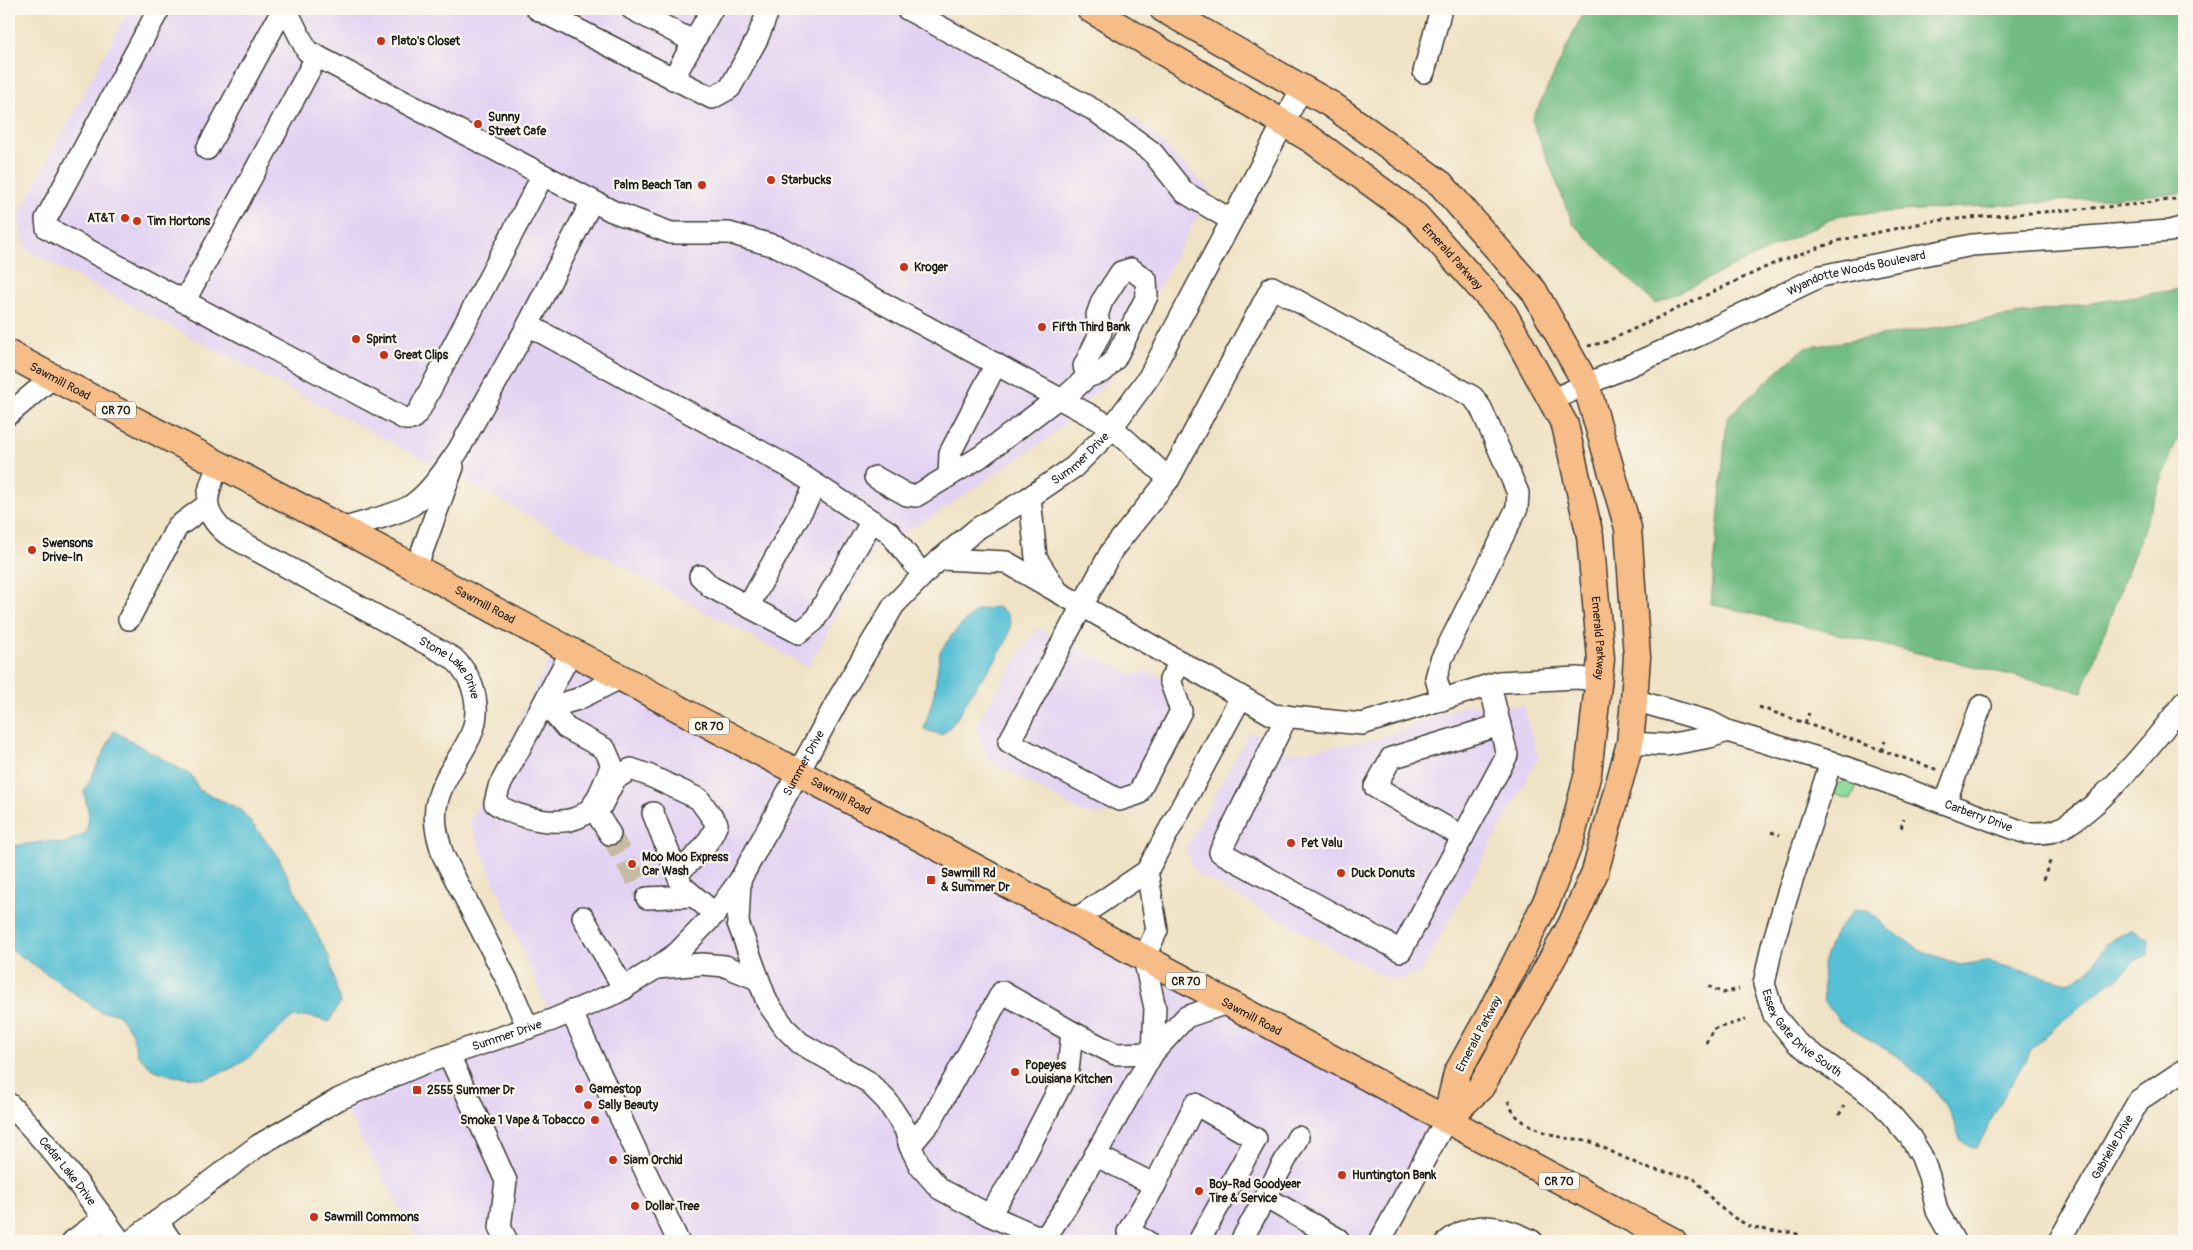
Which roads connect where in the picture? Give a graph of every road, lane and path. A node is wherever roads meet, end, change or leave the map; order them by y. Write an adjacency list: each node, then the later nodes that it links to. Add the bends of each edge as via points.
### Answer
1 (159, 9): 22 (street, via 46,218 46,228)
2 (284, 9): 12 (street, via 306,51); 17 (street)
3 (537, 9): 14 (street)
4 (632, 9): 11 (street)
5 (712, 9): 11 (street)
6 (770, 9): 14 (street, via 730,88 712,98)
7 (907, 9): 20 (street, via 1094,110 1152,152 1184,192)
8 (1090, 9): 16 (main road, Emerald Parkway)
9 (1163, 9): 15 (main road)
10 (1441, 9): 13 (street)
11 (694, 42): 14 (street)
12 (317, 56): 18 (street); 22 (street)
13 (1424, 72)
14 (673, 79)
15 (1302, 88): 16 (street, Summer Drive); 28 (main road, via 1332,105 1441,184 1534,292)
16 (1283, 122): 20 (street, Summer Drive); 30 (main road, Emerald Parkway, via 1416,216 1504,314)
17 (207, 149)
18 (543, 175): 19 (street); 22 (street, via 412,419 405,420)
19 (592, 200): 23 (street); 25 (street, via 671,234 729,233 779,247)
20 (1232, 220): 32 (street, Summer Drive, via 1150,377)
21 (2184, 227): 28 (street, Wyandotte Woods Boulevard, via 2170,231 1972,245 1822,276 1697,336)
22 (184, 302)
23 (528, 325): 33 (street); 38 (street, via 789,467)
24 (9, 354): 26 (main road, Sawmill Road / CR 70)
25 (996, 364): 29 (street); 35 (street, via 950,453)
26 (54, 377): 31 (street); 34 (main road, Sawmill Road / CR 70)
27 (1086, 377): 27 (street, via 1104,371 1115,358 1147,296 1146,280 1131,269 1121,272 1102,301 1098,315 1101,332 1084,366); 29 (street)
28 (1586, 384): 30 (street, Wyandotte Woods Boulevard); 58 (main road, via 1628,528 1637,657)
29 (1060, 399): 32 (street); 35 (street)
30 (1551, 400): 54 (main road, Emerald Parkway, via 1565,425 1590,536 1600,659)
31 (9, 414)
32 (1112, 427): 37 (street); 39 (street, Summer Drive, via 1074,467)
33 (458, 451): 42 (street, via 422,497 411,506); 44 (street)
34 (219, 463): 40 (street); 42 (main road, Sawmill Road / CR 70)
35 (949, 476): 36 (street, via 916,496)
36 (875, 477)
37 (1169, 479): 49 (street, via 1112,550); 57 (street, via 1272,287 1473,397 1482,408 1518,493 1517,508 1441,660 1436,678)
38 (816, 485): 41 (street); 48 (street)
39 (1030, 497): 43 (street, Summer Drive, via 978,528); 47 (street, via 1036,558)
40 (207, 505): 50 (street, via 177,527); 100 (street, Stone Lake Drive, via 217,526 227,534 453,658 465,669 474,688 477,721 437,800 434,818 437,837)
41 (872, 521): 46 (street, via 889,532); 48 (street, via 814,621 799,633)
42 (342, 529): 44 (main road, Sawmill Road / CR 70)
43 (941, 558): 46 (street, Summer Drive); 47 (street, via 1006,562)
44 (416, 568): 51 (main road, Sawmill Road / CR 70)
45 (700, 576): 48 (street, via 711,586)
46 (923, 576): 71 (street, Summer Drive, via 894,605)
47 (1058, 592): 49 (street)
48 (749, 605)
49 (1081, 605): 52 (street); 52 (street, via 1009,742 1119,800 1138,794 1181,711 1170,680)
50 (129, 619)
51 (571, 652): 53 (main road, Sawmill Road / CR 70); 53 (street, via 499,787 495,803 506,811 533,820 562,820 577,818 589,810 612,765 605,749 566,728 556,716 561,704)
52 (1182, 662): 56 (street)
53 (620, 678): 71 (main road, Sawmill Road / CR 70)
54 (1598, 680): 55 (street, via 1567,678); 110 (main road, Emerald Parkway, via 1588,773 1572,840 1548,898 1457,1072)
55 (1490, 685): 57 (street); 65 (street)
56 (1241, 697): 63 (street, via 1273,715); 82 (street)
57 (1442, 700): 63 (street, via 1362,724)
58 (1634, 700): 66 (street, Carberry Drive, via 1710,722); 68 (main road)
59 (2184, 702): 73 (street, Carberry Drive, via 2151,748 2118,782 2074,822 2055,831 2026,833)
60 (1981, 706): 73 (street)
61 (1759, 707): 64 (path)
62 (1809, 713): 64 (path)
63 (1287, 716): 80 (street, via 1220,852 1401,951)
64 (1804, 723): 69 (path)
65 (1500, 725): 80 (street, via 1507,756); 80 (street, via 1391,758 1374,787)
66 (1727, 731): 68 (street, via 1674,744); 70 (street, Carberry Drive)
67 (1885, 741): 69 (path)
68 (1630, 743): 110 (main road, via 1595,872 1571,925 1481,1087)
69 (1882, 751): 72 (path)
70 (1832, 762): 73 (street, Carberry Drive); 136 (street, Essex Gate Drive South, via 1788,893 1764,984 1774,1015 1797,1043 1879,1102 1910,1137 1929,1176 1937,1211)
71 (799, 772): 84 (street, Summer Drive); 90 (main road, Sawmill Road / CR 70)
72 (1943, 772)
73 (1945, 803)
74 (653, 814): 83 (street)
75 (1904, 819): 76 (path)
76 (1901, 828)
77 (1771, 832): 79 (path)
78 (610, 834): 83 (street, via 597,814 615,779 630,769 699,799 717,824 712,838 696,858)
79 (1780, 835)
80 (1463, 837)
81 (2052, 859): 85 (path)
82 (1147, 871): 90 (street); 91 (street, via 1157,930)
83 (678, 872): 86 (street, via 682,886)
84 (740, 880): 88 (street, Summer Drive); 93 (street, via 738,923)
85 (2043, 880)
86 (693, 896): 87 (street); 88 (street)
87 (647, 898)
88 (715, 914): 92 (street, Summer Drive, via 677,953)
89 (583, 917): 95 (street)
90 (1073, 921): 91 (main road, Sawmill Road / CR 70)
91 (1144, 958): 97 (main road, Sawmill Road / CR 70); 103 (street, via 1155,1008)
92 (656, 968): 93 (street, via 725,966); 95 (street, Summer Drive)
93 (757, 979): 112 (street, via 767,1002 800,1043 867,1081 887,1101 905,1129)
94 (1708, 986): 96 (path, via 1723,993)
95 (624, 989): 98 (street, Summer Drive)
96 (1739, 989)
97 (1227, 1003): 103 (street, via 1186,1017); 110 (main road, Sawmill Road / CR 70)
98 (571, 1011): 100 (street, Summer Drive); 125 (street)
99 (1746, 1020): 102 (path, via 1714,1029)
100 (528, 1028): 104 (street, Summer Drive)
101 (1072, 1032): 103 (street, via 1115,1054); 112 (street, via 1002,992 931,1121); 116 (street, via 1068,1071 1012,1180)
102 (1706, 1043)
103 (1153, 1053): 113 (street)
104 (449, 1055): 118 (street, Summer Drive, via 339,1099 259,1145); 124 (street, via 506,1181 500,1227)
105 (2184, 1070): 137 (street, Gabrielle Drive, via 2139,1100)
106 (1508, 1101): 135 (path, via 1514,1114 1544,1132 1587,1140 1646,1168 1694,1178 1717,1205 1736,1219 1753,1228 1794,1233)
107 (9, 1104): 117 (street, Cedar Lake Drive, via 37,1132)
108 (1844, 1106): 109 (path)
109 (1839, 1115)
110 (1446, 1120): 131 (street); 134 (main road, Sawmill Road / CR 70)
111 (1298, 1137): 115 (street)
112 (910, 1146): 116 (street, via 920,1166 940,1189)
113 (1095, 1155): 114 (street); 126 (street)
114 (1155, 1185): 119 (street); 128 (street, via 1195,1104 1256,1139)
115 (1265, 1197): 129 (street); 130 (street)
116 (989, 1216): 126 (street)
117 (104, 1218): 120 (street); 121 (street, Cedar Lake Drive)
118 (157, 1221): 122 (street, Summer Drive); 123 (street)
119 (1125, 1236): 127 (street)
120 (73, 1241)
121 (120, 1241)
122 (131, 1241)
123 (171, 1241)
124 (507, 1241)
125 (678, 1241)
126 (1045, 1241)
127 (1146, 1241)
128 (1199, 1241)
129 (1241, 1241)
130 (1337, 1241)
131 (1380, 1241)
132 (1448, 1241): 133 (street, via 1470,1230 1494,1226)
133 (1532, 1241)
134 (1673, 1241)
135 (1806, 1241)
136 (1954, 1241)
137 (2059, 1241)

